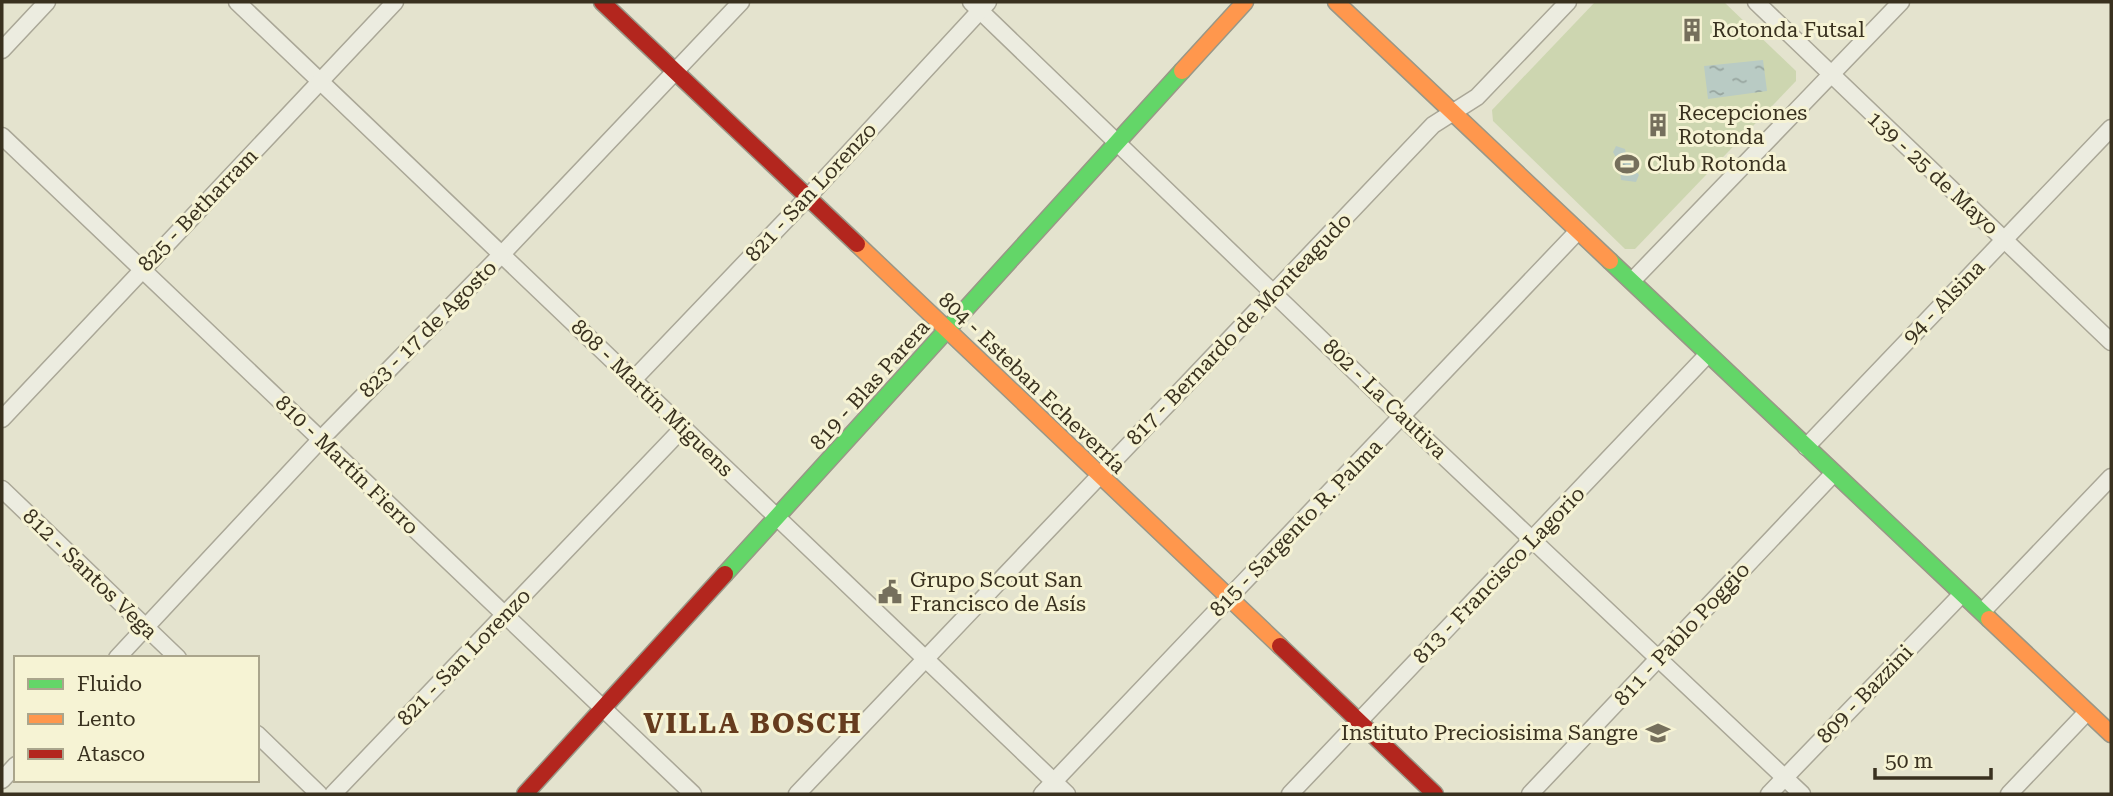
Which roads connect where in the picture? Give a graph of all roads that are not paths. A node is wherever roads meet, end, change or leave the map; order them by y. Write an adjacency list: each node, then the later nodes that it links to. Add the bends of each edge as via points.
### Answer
1 (47, 2): 12 (street)
2 (237, 2): 15 (street, 808 - Martín Miguens)
3 (395, 2): 15 (street, 825 - Betharram)
4 (602, 2): 13 (street, 804 - Esteban Echeverría)
5 (741, 2): 13 (street, 823 - 17 de Agosto)
6 (1245, 2): 19 (street, 819 - Blas Parera)
7 (1336, 2): 16 (street)
8 (1568, 2): 16 (street, 817 - Bernardo de Monteagudo, via 1477,97)
9 (1756, 2): 14 (street, 139 - 25 de Mayo)
10 (1900, 2): 14 (street)
11 (979, 5): 19 (street, 802 - La Cautiva); 20 (street, 821 - San Lorenzo)
12 (2, 50)
13 (675, 72): 20 (street, 804 - Esteban Echeverría); 23 (street, 823 - 17 de Agosto)
14 (1831, 76): 22 (street, 139 - 25 de Mayo); 25 (street)
15 (322, 81): 23 (street, 808 - Martín Miguens); 24 (street, 825 - Betharram)
16 (1452, 111): 21 (street); 26 (street, 817 - Bernardo de Monteagudo, via 1433,124)
17 (2111, 128): 22 (street, 94 - Alsina)
18 (2, 136): 24 (street, 810 - Martín Fierro)
19 (1118, 146): 26 (street, 802 - La Cautiva); 27 (street, 819 - Blas Parera)
20 (807, 198): 27 (street, 804 - Esteban Echeverría); 30 (street, 821 - San Lorenzo)
21 (1578, 231): 25 (street); 31 (street, 815 - Sargento R. Palma)
22 (2004, 240): 28 (street, 139 - 25 de Mayo); 35 (street, 94 - Alsina)
23 (502, 254): 30 (street, 808 - Martín Miguens); 34 (street, 823 - 17 de Agosto)
24 (142, 270): 32 (street, 825 - Betharram); 34 (street, 810 - Martín Fierro)
25 (1632, 281): 29 (street)
26 (1275, 292): 31 (street, 802 - La Cautiva); 37 (street, 817 - Bernardo de Monteagudo)
27 (947, 332): 37 (street, 804 - Esteban Echeverría); 40 (street, 819 - Blas Parera)
28 (2111, 342)
29 (1708, 354): 35 (street); 41 (street, 813 - Francisco Lagorio)
30 (633, 380): 33 (street, 808 - Martín Miguens)
31 (1402, 417): 41 (street, 802 - La Cautiva); 43 (street, 815 - Sargento R. Palma)
32 (2, 419)
33 (681, 430): 40 (street, 808 - Martín Miguens); 45 (street, 821 - San Lorenzo)
34 (321, 439): 45 (street, 810 - Martín Fierro); 46 (street, 823 - 17 de Agosto)
35 (1806, 447): 36 (street)
36 (1834, 473): 42 (street); 50 (street, 811 - Pablo Poggio)
37 (1099, 476): 43 (street, 804 - Esteban Echeverría); 49 (street, 817 - Bernardo de Monteagudo)
38 (2111, 477): 44 (street)
39 (2, 489): 46 (street, 812 - Santos Vega)
40 (777, 518): 49 (street, 808 - Martín Miguens); 51 (street, 819 - Blas Parera)
41 (1534, 539): 50 (street, 802 - La Cautiva); 53 (street, 813 - Francisco Lagorio)
42 (1962, 594): 44 (street); 57 (street, 809 - Bazzini)
43 (1229, 599): 53 (street, 804 - Esteban Echeverría); 59 (street, 815 - Sargento R. Palma)
44 (1982, 612): 52 (street)
45 (504, 615): 51 (street, 810 - Martín Fierro); 61 (street, 821 - San Lorenzo)
46 (146, 627): 47 (street, 823 - 17 de Agosto); 48 (street, 812 - Santos Vega)
47 (119, 656)
48 (176, 656)
49 (927, 658): 59 (street, 808 - Martín Miguens); 64 (street, 817 - Bernardo de Monteagudo)
50 (1658, 659): 57 (street, 802 - La Cautiva); 69 (street, 811 - Pablo Poggio)
51 (602, 709): 62 (street, 819 - Blas Parera); 63 (street, 810 - Martín Fierro)
52 (2087, 712): 54 (street); 72 (street)
53 (1359, 722): 67 (street, 813 - Francisco Lagorio); 68 (street, 804 - Esteban Echeverría)
54 (2111, 734)
55 (259, 736): 60 (street)
56 (14, 767): 58 (street)
57 (1784, 778): 70 (street, 809 - Bazzini); 71 (street, 802 - La Cautiva)
58 (2, 780)
59 (1054, 782): 65 (street, 815 - Sargento R. Palma); 66 (street, 808 - Martín Miguens)
60 (320, 794)
61 (333, 794)
62 (525, 794)
63 (693, 794)
64 (797, 794)
65 (1042, 794)
66 (1067, 794)
67 (1290, 794)
68 (1435, 794)
69 (1530, 794)
70 (1769, 794)
71 (1802, 794)
72 (2009, 794)

